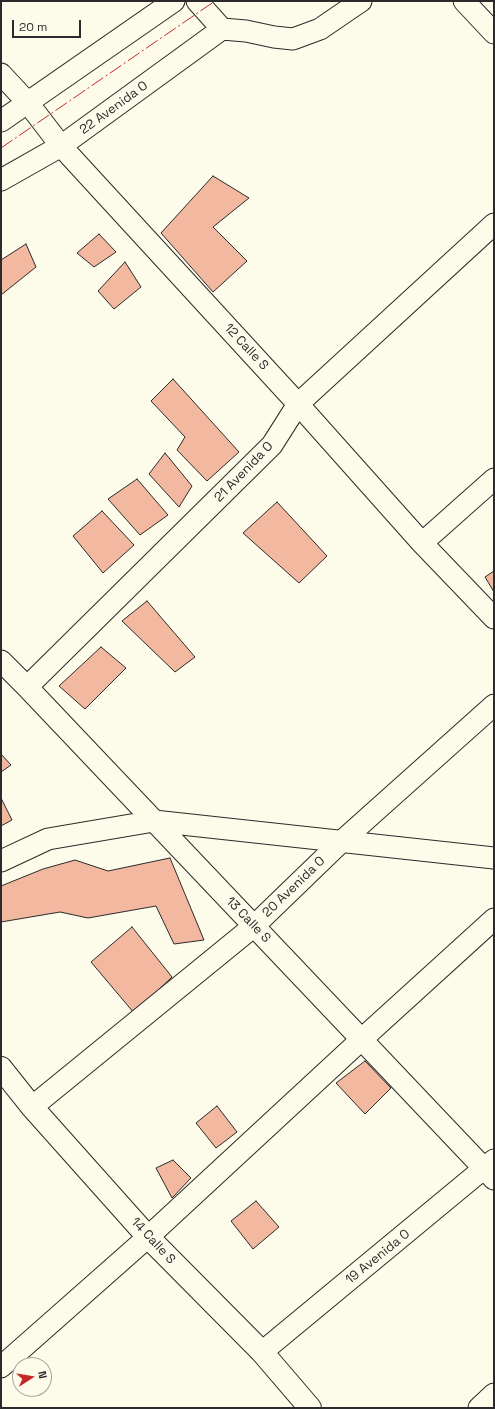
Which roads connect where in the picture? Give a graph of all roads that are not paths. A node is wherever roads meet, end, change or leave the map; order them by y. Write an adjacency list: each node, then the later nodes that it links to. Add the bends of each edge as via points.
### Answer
1 (174, 1): 8 (street)
2 (197, 1): 5 (street)
3 (361, 1): 5 (street, via 320,29 294,39)
4 (464, 1): 6 (street)
5 (222, 29): 10 (street, 22 Avenida O)
6 (494, 33)
7 (1, 74): 8 (street, 12 Calle S)
8 (28, 103): 9 (street); 10 (street, 12 Calle S)
9 (1, 121)
10 (61, 146): 11 (street, 22 Avenida O); 13 (street, 12 Calle S)
11 (1, 180)
12 (494, 224): 13 (street, 21 Avenida O)
13 (298, 404): 15 (street, 12 Calle S); 18 (street, 21 Avenida O, via 272,445)
14 (494, 479): 15 (street)
15 (422, 543): 16 (street, 12 Calle S)
16 (494, 618)
17 (1, 661): 18 (street, 13 Calle S)
18 (27, 687): 20 (street, 13 Calle S)
19 (494, 704): 21 (street, 20 Avenida O)
20 (154, 820): 21 (street); 23 (street, via 48,839); 25 (street, 13 Calle S)
21 (342, 841): 22 (street); 25 (street, 20 Avenida O)
22 (494, 858)
23 (1, 860)
24 (494, 919): 26 (street)
25 (254, 926): 26 (street, 13 Calle S); 28 (street, 20 Avenida O)
26 (362, 1039): 29 (street, 13 Calle S); 30 (street)
27 (1, 1068): 28 (street, 14 Calle S)
28 (32, 1107): 30 (street, 14 Calle S)
29 (491, 1170): 31 (street, 19 Avenida O)
30 (148, 1237): 31 (street, 14 Calle S); 32 (street)
31 (262, 1352): 34 (street, 14 Calle S)
32 (1, 1367)
33 (494, 1394): 35 (street)
34 (310, 1408)
35 (479, 1408)

